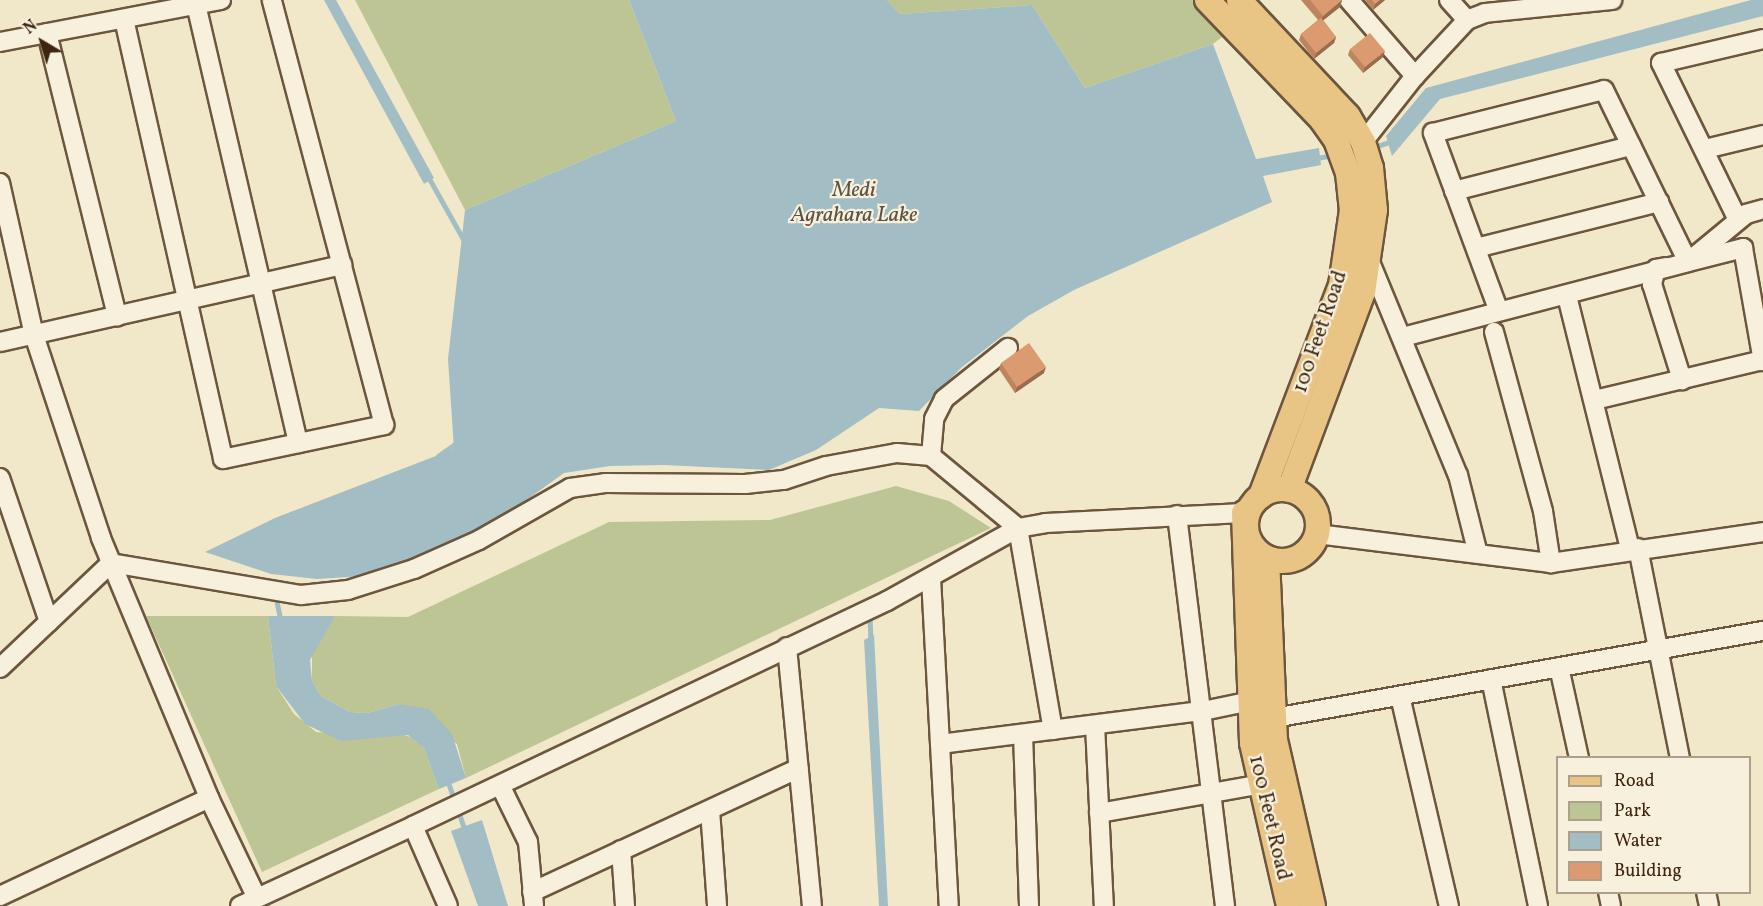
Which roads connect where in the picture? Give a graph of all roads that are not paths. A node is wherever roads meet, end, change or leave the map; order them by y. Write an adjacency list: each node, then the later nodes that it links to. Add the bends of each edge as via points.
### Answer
1 (221, 0): 8 (street)
2 (272, 0): 30 (street)
3 (1207, 0): 16 (main road, 100 Feet Road)
4 (1239, 0): 16 (main road, 100 Feet Road)
5 (1349, 0): 15 (street)
6 (1449, 0): 11 (street)
7 (1612, 0): 9 (street)
8 (195, 2): 10 (street); 31 (street)
9 (1570, 2): 11 (street, via 1485,13)
10 (124, 19): 12 (street); 32 (street)
11 (1467, 20): 15 (street)
12 (47, 33): 14 (street); 35 (street)
13 (1763, 39): 20 (street, via 1661,63)
14 (0, 42)
15 (1415, 76): 18 (street)
16 (1339, 123): 18 (main road, 100 Feet Road); 21 (main road, 100 Feet Road)
17 (1763, 135): 20 (street)
18 (1363, 142): 21 (main road, 100 Feet Road)
19 (1631, 146): 23 (street); 23 (street, via 1604,90 1433,133); 24 (street)
20 (1705, 149): 26 (street)
21 (1360, 171): 28 (main road, 100 Feet Road, via 1375,210); 48 (main road, 100 Feet Road, via 1341,285)
22 (0, 183): 37 (street)
23 (1454, 191): 27 (street)
24 (1659, 202): 27 (street); 29 (street)
25 (1763, 209): 26 (street)
26 (1738, 220): 29 (street)
27 (1476, 248): 34 (street)
28 (1370, 262): 38 (street); 47 (main road, 100 Feet Road, via 1363,292)
29 (1688, 262): 34 (street); 41 (street, via 1743,248); 42 (street, via 1656,269 1652,284)
30 (342, 265): 31 (street); 44 (street, via 384,425)
31 (261, 283): 32 (street); 44 (street)
32 (187, 300): 35 (street); 44 (street, via 223,459)
33 (1568, 300): 43 (street)
34 (1498, 309): 38 (street)
35 (117, 316): 37 (street)
36 (1494, 332): 58 (street, via 1543,511)
37 (34, 335): 39 (street); 57 (street)
38 (1403, 337): 55 (street, via 1458,475)
39 (0, 342)
40 (1008, 348): 45 (street, via 944,399 934,419)
41 (1763, 360): 42 (street)
42 (1682, 380): 43 (street)
43 (1595, 400): 54 (street)
44 (298, 443)
45 (931, 456): 51 (street); 57 (street, via 897,453 826,466 784,480 745,484 605,483 570,488 479,540 414,569 348,590 301,596)
46 (0, 478): 60 (street)
47 (1289, 490): 48 (main road); 53 (main road, via 1313,506)
48 (1261, 496): 49 (main road)
49 (1244, 513): 50 (street); 56 (main road, via 1249,540); 68 (main road, 100 Feet Road)
50 (1177, 515): 51 (street); 69 (street)
51 (1018, 528): 59 (street); 72 (street)
52 (1763, 532): 54 (street)
53 (1317, 534): 55 (street); 56 (main road, via 1301,556 1285,561)
54 (1634, 549): 58 (street); 63 (street)
55 (1478, 554): 58 (street)
56 (1267, 558): 70 (main road, 100 Feet Road)
57 (111, 563): 60 (street); 81 (street)
58 (1551, 563)
59 (932, 578): 62 (street); 74 (street)
60 (49, 622): 65 (street)
61 (1763, 631): 63 (street)
62 (787, 647): 77 (street); 79 (street)
63 (1658, 650): 64 (street); 76 (street)
64 (1559, 667): 66 (street); 75 (street)
65 (0, 668)
66 (1491, 680): 67 (street); 101 (street)
67 (1400, 696): 70 (street); 100 (street)
68 (1251, 701): 69 (street); 78 (main road, 100 Feet Road, via 1252,743)
69 (1203, 711): 71 (street); 80 (street)
70 (1274, 718): 99 (main road, 100 Feet Road, via 1275,740)
71 (1095, 725): 72 (street); 83 (street)
72 (1053, 730): 73 (street)
73 (1023, 734): 74 (street); 95 (street)
74 (940, 744): 94 (street)
75 (1579, 756)
76 (1680, 756)
77 (799, 768): 82 (street); 93 (street)
78 (1262, 784): 80 (street); 98 (main road, 100 Feet Road)
79 (495, 789): 84 (street); 88 (street, via 528,842)
80 (1213, 793): 83 (street); 97 (street)
81 (209, 798): 86 (street); 87 (street)
82 (710, 810): 85 (street); 92 (street)
83 (1099, 813): 96 (street)
84 (413, 826): 87 (street); 90 (street)
85 (621, 850): 88 (street); 91 (street)
86 (0, 896)
87 (257, 898): 89 (street)
88 (533, 899)
89 (240, 906)
90 (448, 906)
91 (626, 906)
92 (717, 906)
93 (812, 906)
94 (949, 906)
95 (1029, 906)
96 (1104, 906)
97 (1225, 906)
98 (1289, 906)
99 (1313, 906)
100 (1449, 906)
101 (1538, 906)

